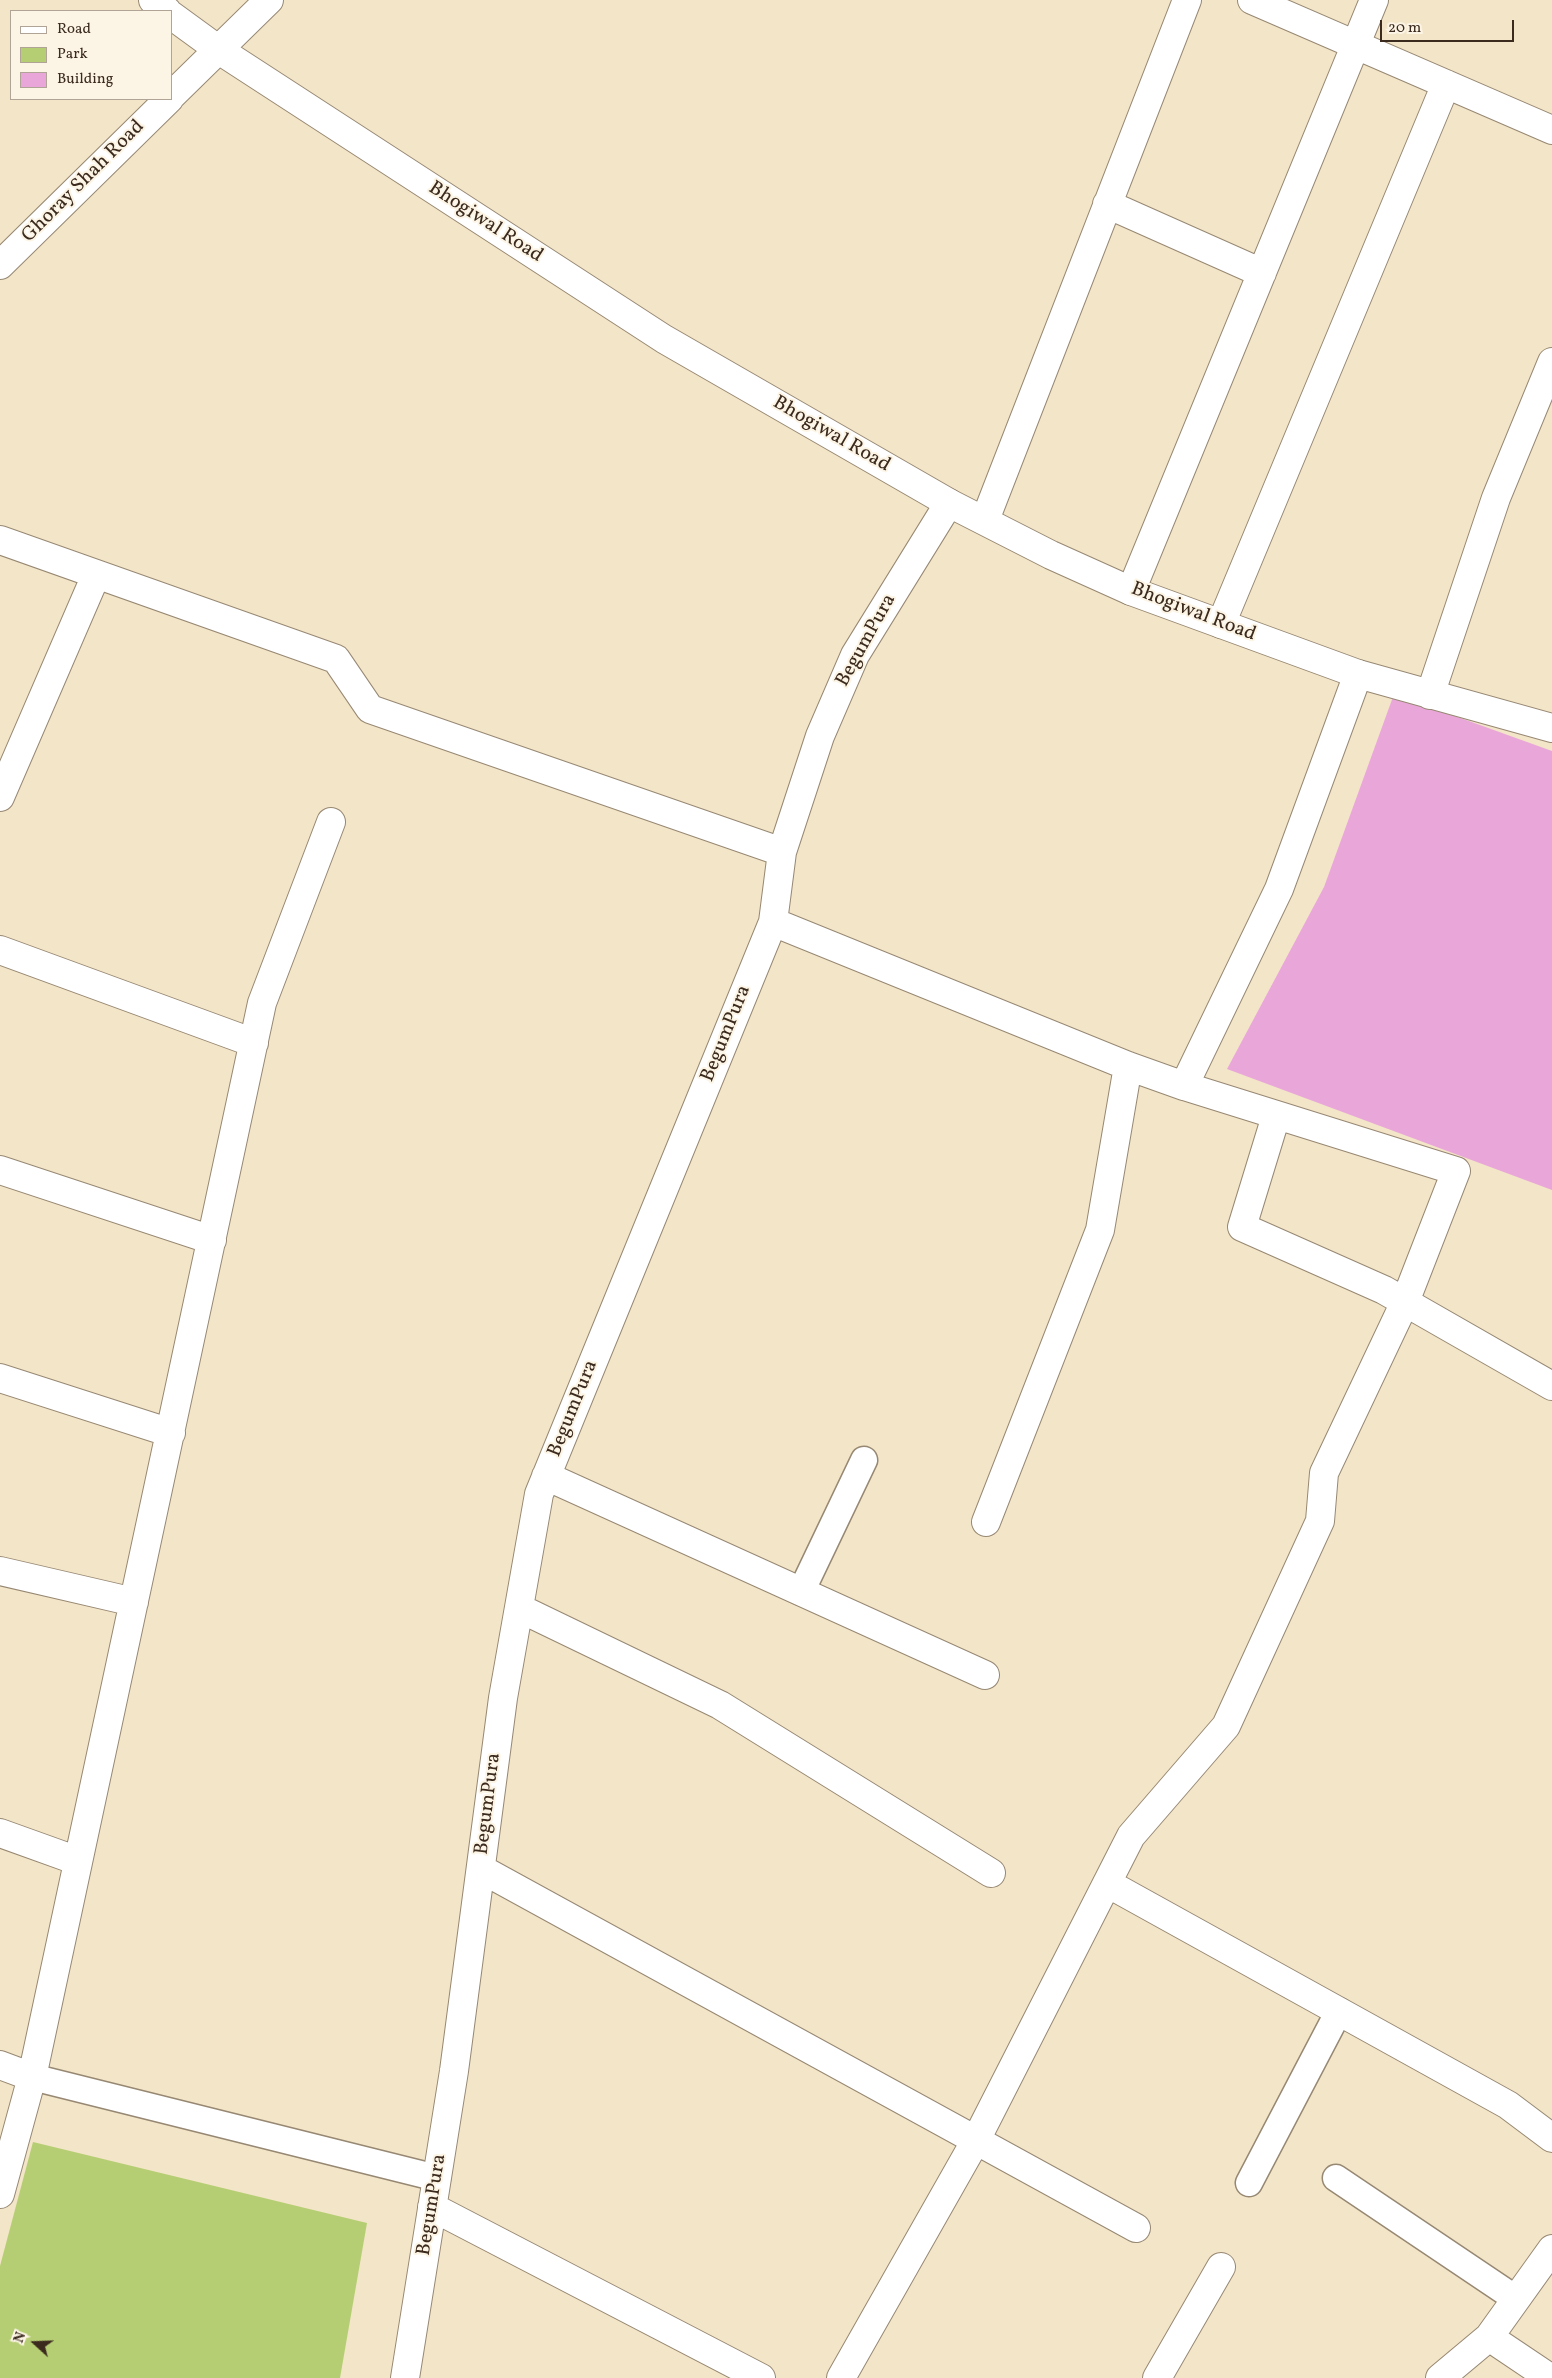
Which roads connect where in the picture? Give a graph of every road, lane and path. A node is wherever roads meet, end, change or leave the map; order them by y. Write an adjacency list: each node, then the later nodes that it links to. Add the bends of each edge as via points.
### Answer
1 (153, 0): 6 (street)
2 (269, 0): 9 (street, Ghoray Shah Road)
3 (1187, 0): 14 (street)
4 (1252, 0): 8 (street)
5 (1374, 0): 8 (street)
6 (166, 10)
7 (172, 16): 9 (street, Bhogiwal Road)
8 (1355, 45): 10 (street); 16 (street)
9 (219, 50): 11 (street, Ghoray Shah Road); 18 (street, Bhogiwal Road, via 664,339)
10 (1446, 84): 13 (street); 23 (street)
11 (172, 96)
12 (168, 100): 15 (street, Ghoray Shah Road)
13 (1552, 130)
14 (1107, 204): 16 (street); 19 (street)
15 (0, 265)
16 (1262, 273): 22 (street)
17 (1552, 362): 25 (street, via 1496,498)
18 (949, 503): 19 (street, Bhogiwal Road); 29 (street, BegumPura, via 855,655 820,736)
19 (984, 520): 22 (street, Bhogiwal Road, via 1051,556)
20 (0, 540): 21 (street)
21 (96, 575): 27 (street); 29 (street, via 336,659 370,709)
22 (1131, 590): 23 (street, Bhogiwal Road)
23 (1221, 624): 24 (street, Bhogiwal Road)
24 (1358, 674): 25 (street, Bhogiwal Road); 34 (street, via 1280,889)
25 (1430, 695): 26 (street, Bhogiwal Road)
26 (1552, 728)
27 (0, 797)
28 (331, 822): 32 (street, via 262,1003)
29 (782, 852): 30 (street, BegumPura)
30 (773, 922): 33 (street); 43 (street, BegumPura)
31 (0, 950): 32 (street)
32 (254, 1043): 37 (street)
33 (1128, 1066): 34 (street); 44 (street, via 1100,1230)
34 (1184, 1086): 35 (street)
35 (1276, 1116): 38 (street, via 1242,1227); 38 (street, via 1456,1171)
36 (0, 1170): 37 (street)
37 (212, 1240): 41 (street)
38 (1405, 1302): 40 (street); 54 (street, via 1324,1473 1320,1521 1226,1726 1131,1836)
39 (0, 1378): 41 (street)
40 (1552, 1386)
41 (170, 1433): 47 (street)
42 (864, 1460): 46 (lane)
43 (546, 1476): 46 (street); 48 (street, BegumPura, via 539,1494)
44 (986, 1522)
45 (0, 1571): 47 (street)
46 (801, 1592): 49 (street)
47 (134, 1602): 51 (street)
48 (519, 1608): 52 (street, BegumPura, via 503,1698); 53 (street, via 720,1705)
49 (985, 1675)
50 (0, 1833): 51 (street)
51 (78, 1861): 57 (street)
52 (481, 1869): 59 (street); 60 (street, BegumPura)
53 (991, 1873)
54 (1107, 1883): 55 (street); 59 (street)
55 (1339, 2011): 58 (street, via 1508,2105); 62 (lane)
56 (0, 2065): 57 (street)
57 (32, 2077): 60 (lane); 63 (street)
58 (1552, 2138)
59 (976, 2140): 65 (street); 72 (street)
60 (437, 2178): 64 (street, BegumPura)
61 (1336, 2178): 68 (lane)
62 (1249, 2183)
63 (0, 2194)
64 (432, 2207): 70 (street, BegumPura); 71 (street)
65 (1136, 2228)
66 (1552, 2249): 68 (street)
67 (1221, 2268): 73 (street)
68 (1516, 2299): 69 (street)
69 (1489, 2337): 74 (street); 75 (street)
70 (405, 2378)
71 (761, 2378)
72 (841, 2378)
73 (1157, 2378)
74 (1440, 2378)
75 (1550, 2378)

